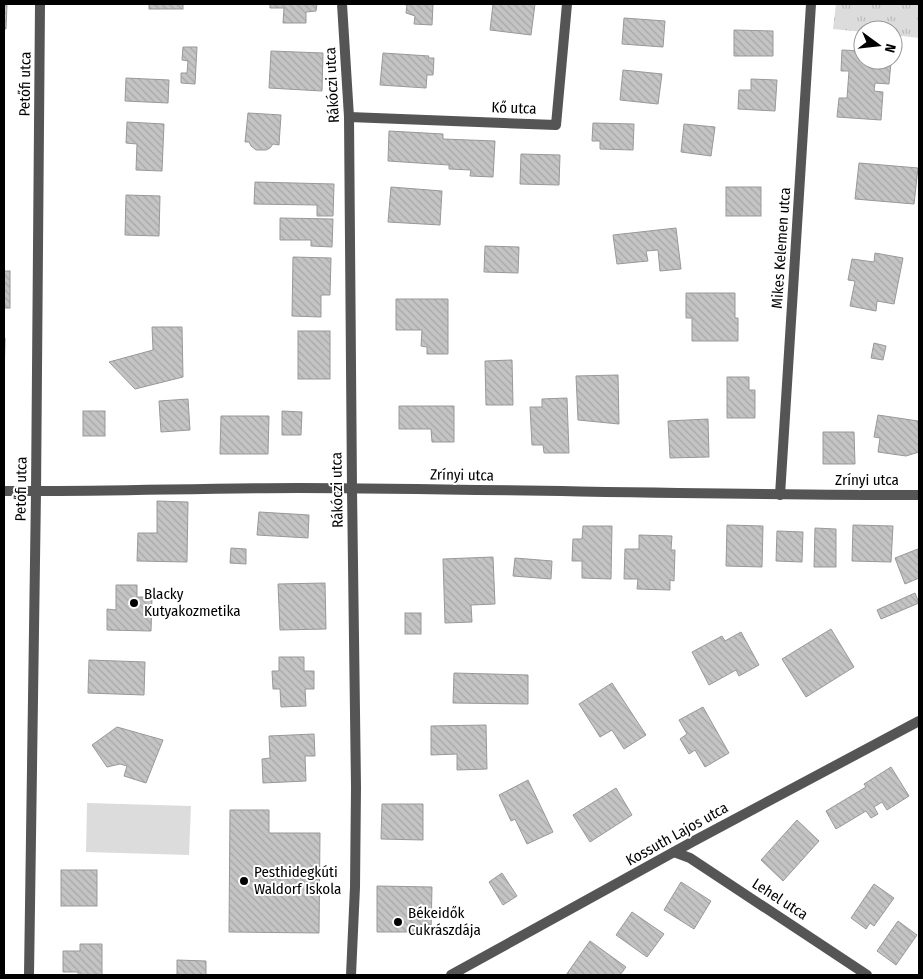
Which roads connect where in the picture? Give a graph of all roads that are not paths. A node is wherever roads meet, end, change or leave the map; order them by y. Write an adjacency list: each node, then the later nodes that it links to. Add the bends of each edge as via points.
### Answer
1 (40, 4): 8 (street, Petőfi utca)
2 (342, 4): 5 (street, Rákóczi utca)
3 (567, 4): 5 (street, Kő utca, via 556,125)
4 (811, 4): 9 (street, Mikes Kelemen utca)
5 (349, 117): 6 (street, Rákóczi utca)
6 (352, 489): 8 (street, Zrínyi utca); 9 (street, Zrínyi utca); 14 (street, Rákóczi utca, via 356,795)
7 (4, 491): 8 (street, Zrínyi utca)
8 (36, 492): 13 (street, Petőfi utca)
9 (780, 495): 10 (street, Zrínyi utca)
10 (919, 495)
11 (919, 721): 12 (street, Kossuth Lajos utca)
12 (674, 852): 15 (street, Kossuth Lajos utca); 16 (street, Lehel utca, via 690,858)
13 (29, 975)
14 (351, 975)
15 (451, 975)
16 (867, 975)

